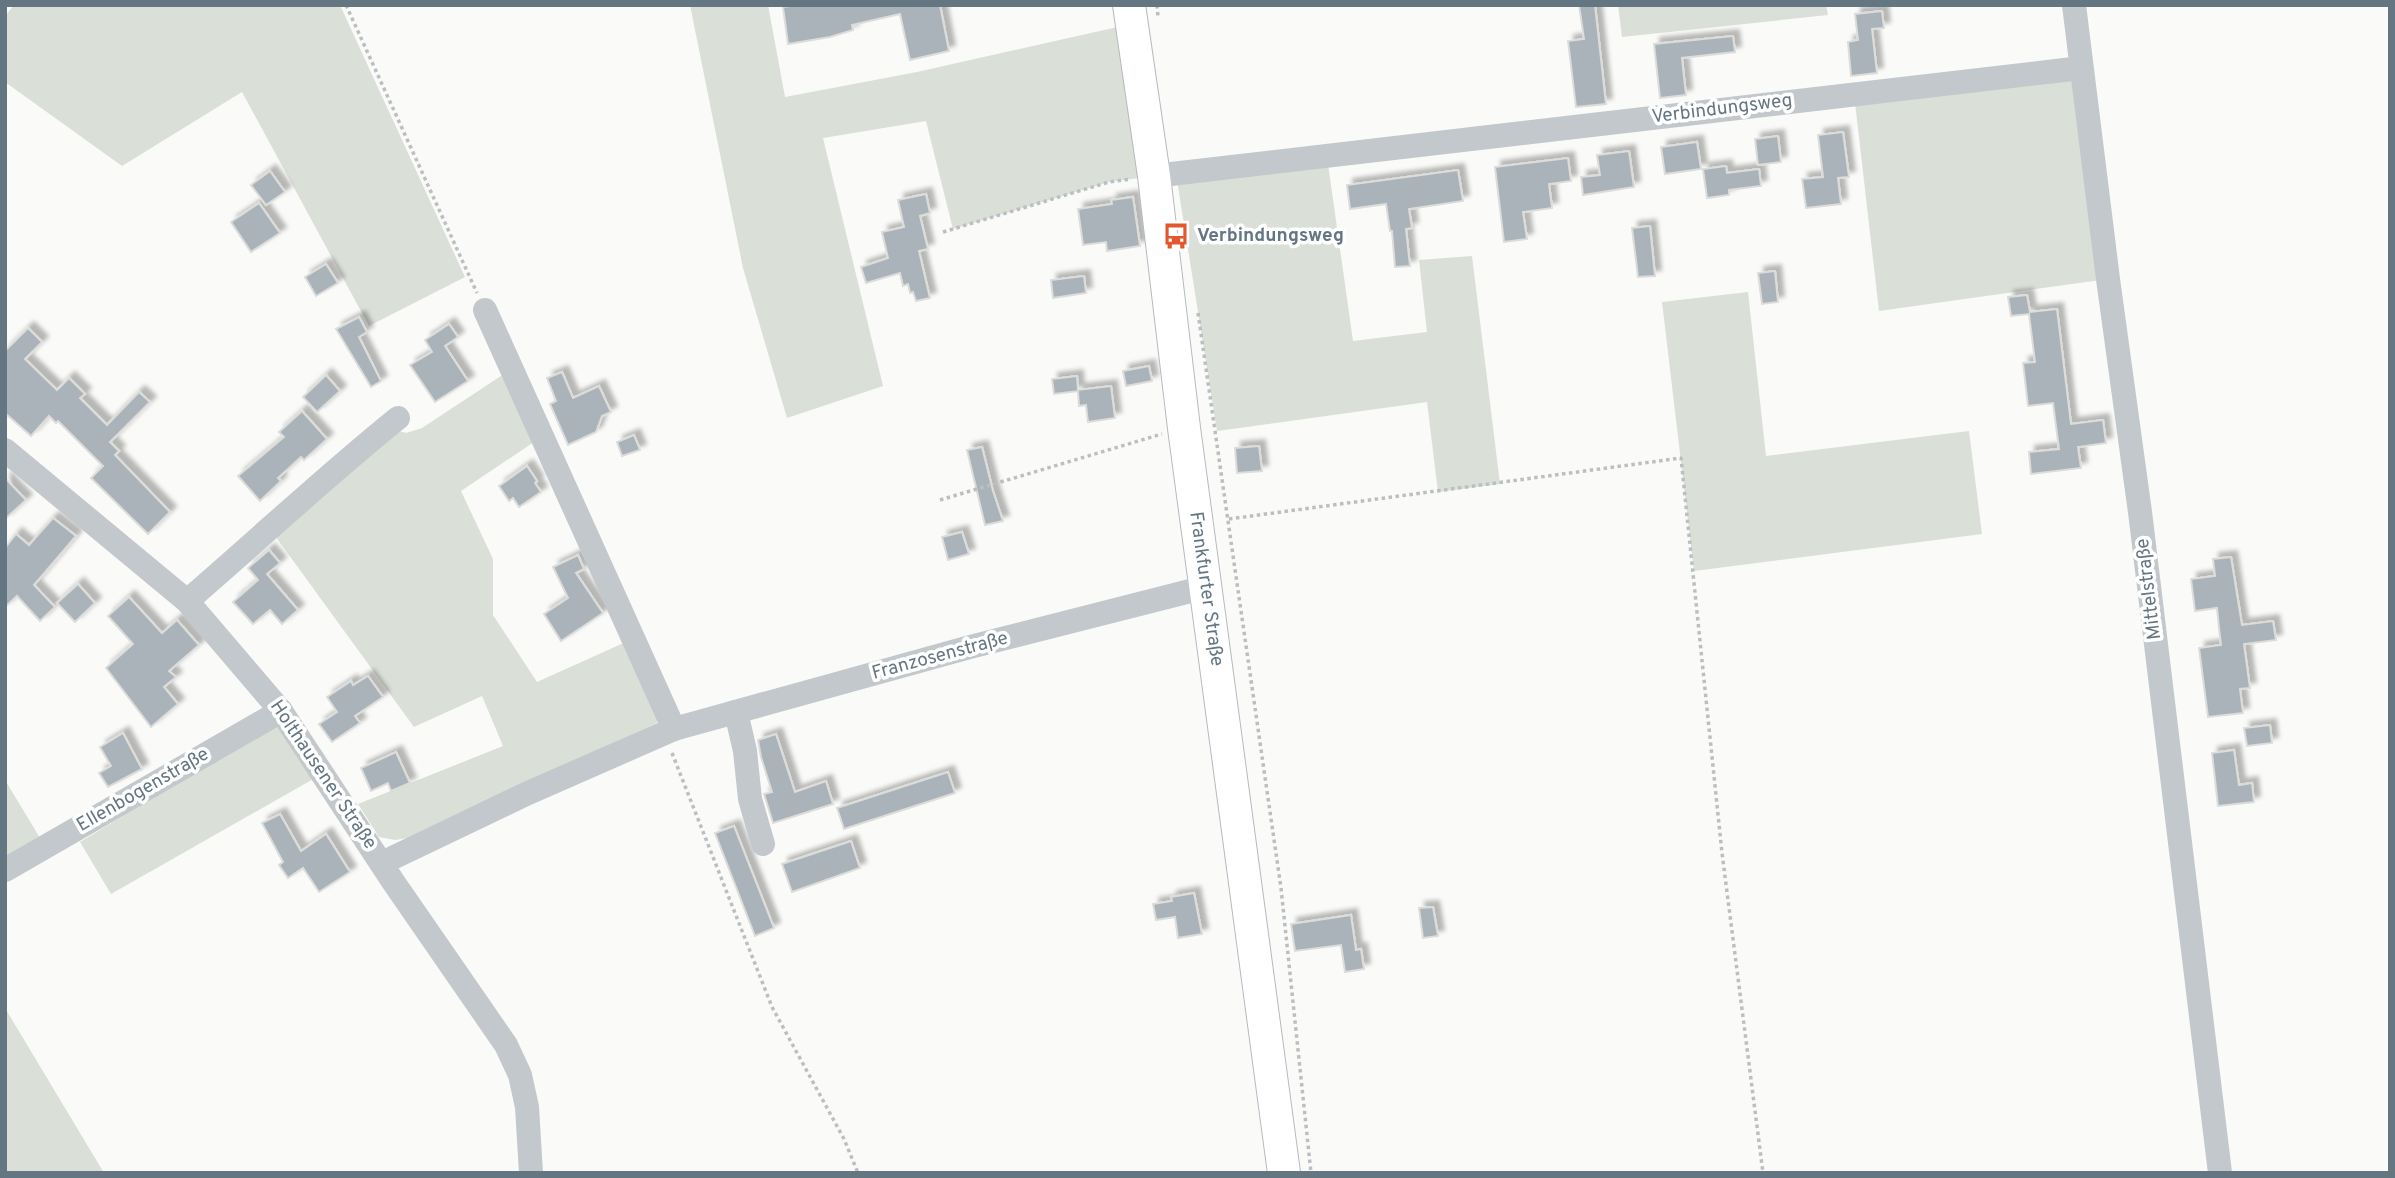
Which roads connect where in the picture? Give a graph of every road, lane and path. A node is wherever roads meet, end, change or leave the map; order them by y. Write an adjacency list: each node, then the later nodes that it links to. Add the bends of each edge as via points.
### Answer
1 (346, 5): 10 (path)
2 (1129, 5): 7 (main road, Frankfurter Straße)
3 (1157, 5): 5 (path)
4 (2074, 5): 6 (street, Mittelstraße)
5 (1158, 18)
6 (2081, 68): 7 (street, Verbindungsweg); 29 (street, Mittelstraße)
7 (1154, 176): 8 (path, via 1109,182); 12 (main road, Frankfurter Straße)
8 (943, 232)
9 (1197, 309): 15 (path)
10 (485, 310): 20 (street)
11 (398, 418): 17 (street)
12 (1184, 428): 14 (path); 16 (main road, Frankfurter Straße)
13 (5, 450): 17 (street, Holthausener Straße)
14 (940, 500)
15 (1229, 519): 27 (path, via 1281,888); 28 (path, via 1681,458 1721,853)
16 (1206, 587): 19 (street, Franzosenstraße); 26 (main road, Frankfurter Straße)
17 (187, 601): 18 (street, Holthausener Straße)
18 (281, 711): 22 (street, Holthausener Straße); 23 (street, Ellenbogenstraße)
19 (736, 712): 20 (street, Franzosenstraße); 21 (street, via 750,799)
20 (670, 731): 22 (street, Franzosenstraße); 25 (path, via 684,788 772,1007)
21 (763, 844)
22 (382, 863): 24 (street, Holthausener Straße, via 506,1045 520,1075 527,1107)
23 (5, 870)
24 (531, 1173)
25 (858, 1173)
26 (1284, 1173)
27 (1311, 1173)
28 (1763, 1173)
29 (2220, 1173)

